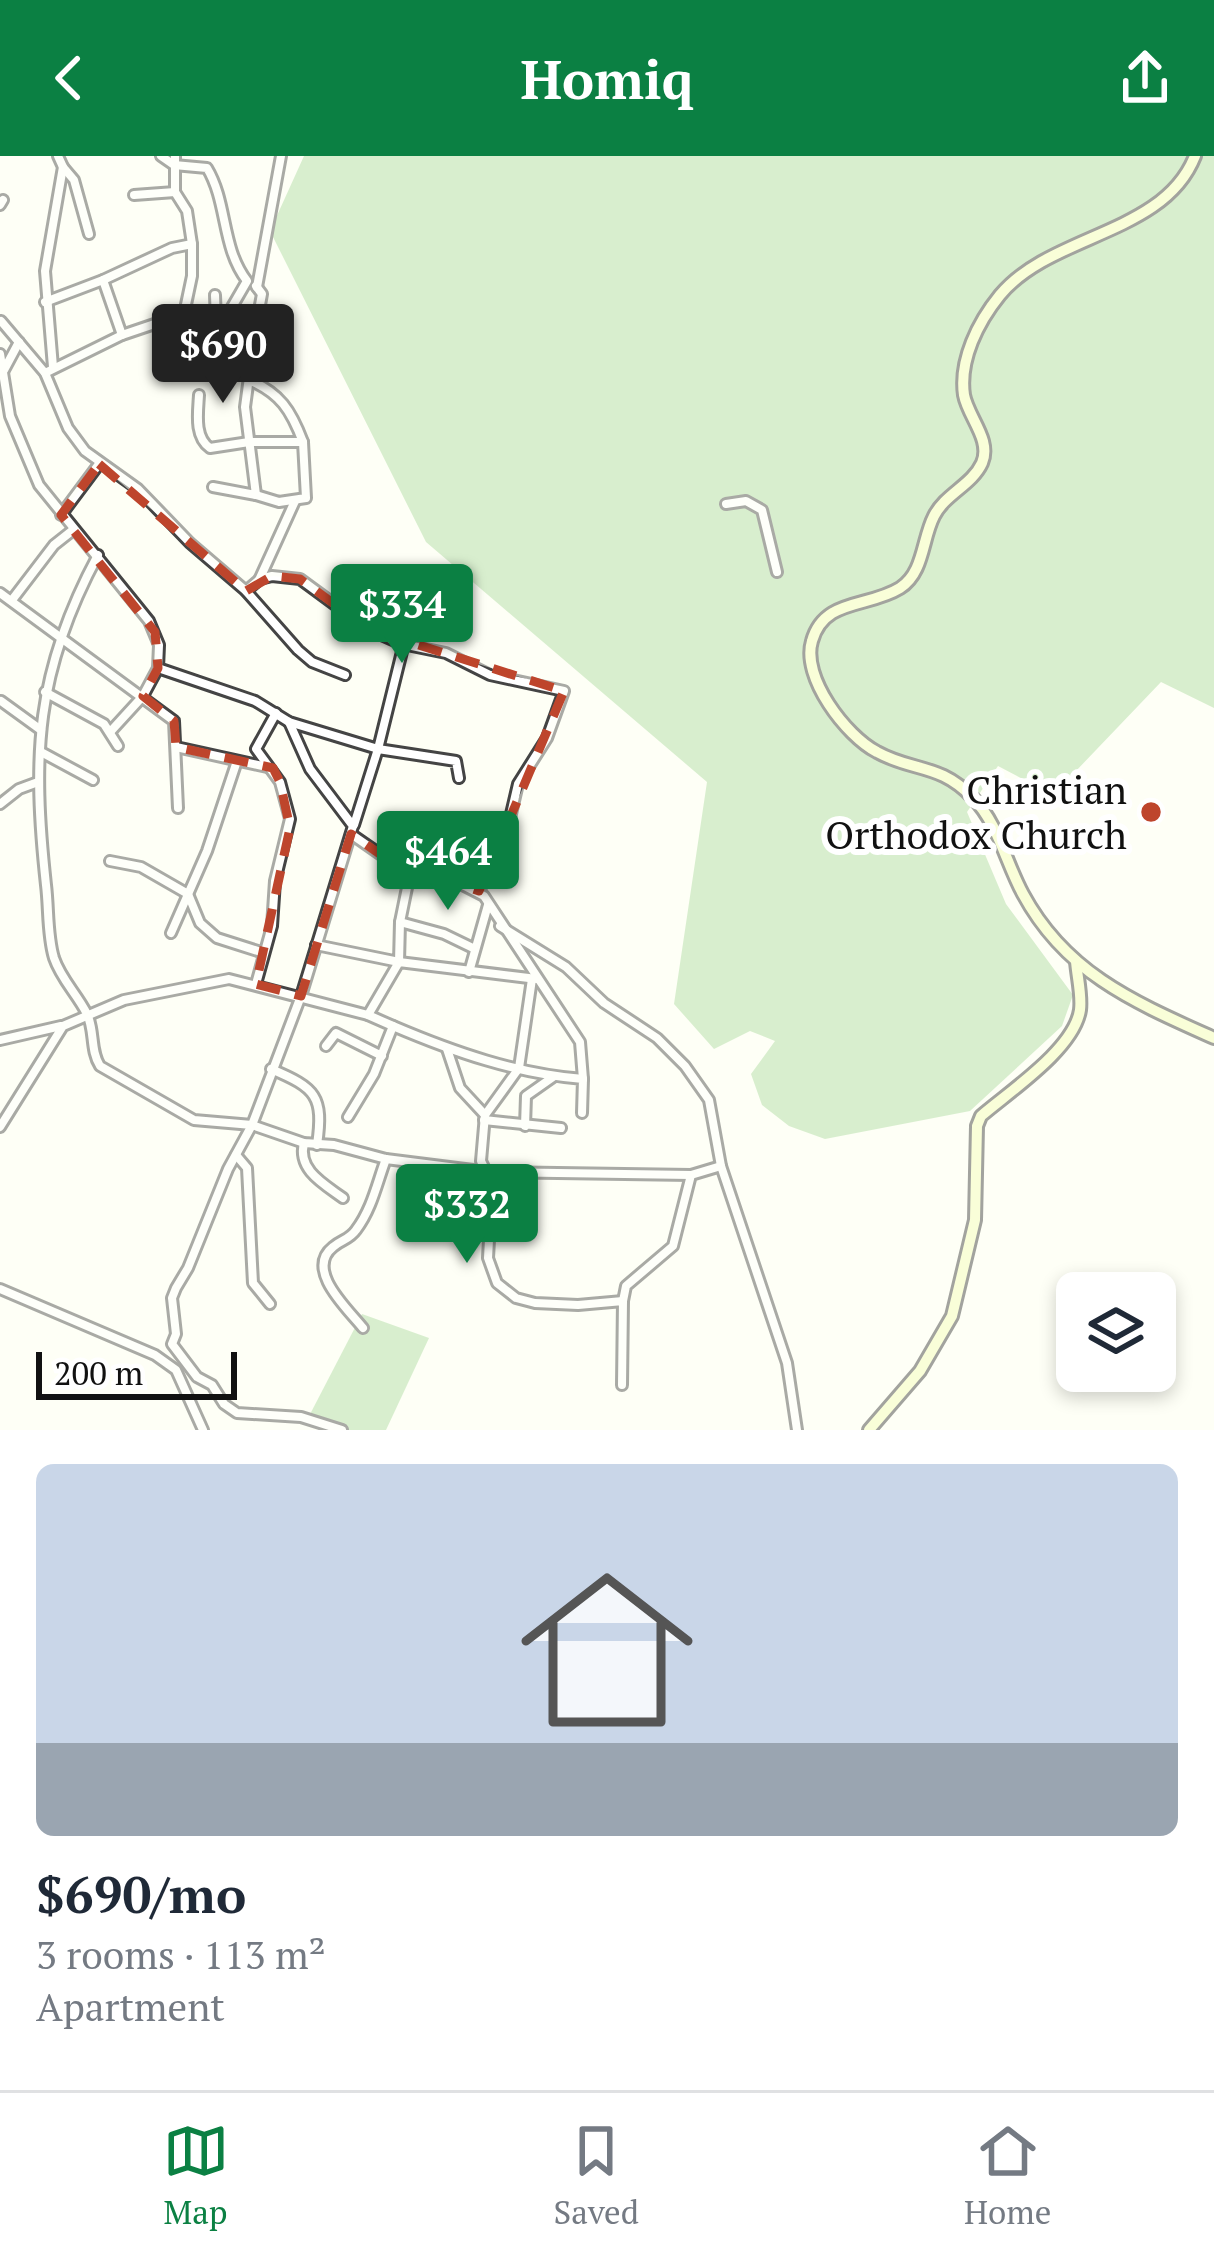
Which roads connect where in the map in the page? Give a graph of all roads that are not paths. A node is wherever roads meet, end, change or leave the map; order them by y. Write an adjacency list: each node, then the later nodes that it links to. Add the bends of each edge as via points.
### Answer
1 (58, 156): 6 (street)
2 (160, 156): 5 (street)
3 (280, 156): 13 (street)
4 (1195, 156): 79 (main road, via 1166,197 1036,266 1000,296 965,362 964,393 986,453 981,467 933,518 910,579 835,609 810,647 819,689 856,736 877,752 946,776 978,802 1033,911)
5 (175, 161): 7 (street); 12 (street, via 212,175 231,256)
6 (63, 167): 9 (street); 15 (street, via 46,249)
7 (175, 192): 8 (street); 10 (street)
8 (134, 195)
9 (88, 234)
10 (192, 244): 11 (street); 16 (street)
11 (103, 280): 15 (street); 20 (street)
12 (247, 281): 13 (street); 18 (street)
13 (257, 287): 19 (street)
14 (215, 295): 18 (street)
15 (45, 302): 24 (street)
16 (184, 314): 18 (street); 20 (street)
17 (0, 321): 21 (street)
18 (219, 324): 19 (street)
19 (255, 332): 25 (street)
20 (122, 335): 24 (street)
21 (19, 342): 23 (street); 24 (street)
22 (0, 354): 23 (street)
23 (4, 370): 34 (street, via 10,416)
24 (49, 370): 29 (street, via 68,428)
25 (249, 380): 27 (street); 28 (street, via 287,406)
26 (200, 395): 27 (street, via 205,445)
27 (249, 442): 28 (street); 31 (street)
28 (303, 442): 32 (street, via 308,493)
29 (99, 464): 34 (street); 40 (street, via 138,489)
30 (213, 487): 31 (street)
31 (256, 495): 32 (street)
32 (295, 501): 38 (street)
33 (726, 504): 37 (street, via 746,501 762,510)
34 (61, 515): 35 (street)
35 (73, 530): 36 (street); 41 (street)
36 (98, 555): 45 (street); 47 (street, via 155,632)
37 (777, 572)
38 (260, 579): 40 (street); 43 (street, via 300,579)
39 (0, 592): 41 (street)
40 (246, 592): 48 (street, via 312,662)
41 (12, 600): 45 (street)
42 (413, 608): 43 (street, via 370,583); 44 (street); 46 (street)
43 (352, 618): 46 (street)
44 (452, 626)
45 (59, 637): 49 (street); 50 (street)
46 (402, 644): 58 (street); 70 (street, via 564,691)
47 (158, 668): 50 (street); 52 (street)
48 (345, 675)
49 (45, 692): 54 (street); 55 (street)
50 (143, 696): 55 (street); 57 (street, via 173,721)
51 (2, 701): 54 (street)
52 (276, 712): 53 (street); 61 (street, via 256,749)
53 (289, 722): 58 (street); 67 (street, via 310,770)
54 (43, 730): 59 (street)
55 (111, 731): 56 (street)
56 (118, 746)
57 (176, 747): 60 (street); 66 (street)
58 (378, 749): 62 (street, via 456,761); 67 (street)
59 (41, 752): 63 (street); 64 (street)
60 (237, 761): 61 (street); 71 (street)
61 (268, 767): 78 (street, via 290,819)
62 (459, 778)
63 (93, 780)
64 (38, 782): 65 (street); 85 (street, via 50,943)
65 (0, 804)
66 (178, 808)
67 (352, 830): 69 (street); 76 (street)
68 (110, 861): 71 (street, via 141,867)
69 (411, 868): 70 (street); 73 (street)
70 (479, 891): 72 (street)
71 (188, 894): 75 (street); 78 (street, via 217,938)
72 (488, 905): 74 (street); 77 (street)
73 (400, 922): 77 (street); 80 (street)
74 (500, 926): 82 (street); 109 (street, via 673,1052 709,1100)
75 (171, 933)
76 (316, 945): 80 (street); 84 (street)
77 (475, 950): 81 (street)
78 (264, 953): 83 (street)
79 (1076, 961): 89 (main road, via 1117,993); 121 (main road, via 1081,1007 1073,1029 977,1126 975,1220 944,1335)
80 (398, 962): 81 (street); 86 (street)
81 (470, 972): 82 (street)
82 (535, 979): 94 (street); 97 (street, via 580,1042)
83 (256, 984): 84 (street); 85 (street, via 229,979 179,987)
84 (301, 996): 86 (street); 95 (street)
85 (88, 1015): 87 (street); 101 (street, via 100,1066 194,1120)
86 (368, 1015): 88 (street)
87 (63, 1026): 90 (street); 103 (street)
88 (393, 1026): 92 (street); 93 (street)
89 (1214, 1038)
90 (0, 1040)
91 (326, 1046): 93 (street, via 336,1033)
92 (447, 1048): 94 (street); 99 (street, via 460,1088)
93 (382, 1055): 100 (street)
94 (519, 1068): 96 (street); 99 (street)
95 (271, 1069): 101 (street); 106 (street, via 318,1098)
96 (553, 1077): 97 (street); 102 (street, via 526,1096)
97 (583, 1079): 98 (street)
98 (582, 1113)
99 (484, 1117): 102 (street); 110 (street, via 481,1161)
100 (348, 1118)
101 (251, 1125): 105 (street); 107 (street)
102 (525, 1126): 104 (street)
103 (0, 1127)
104 (561, 1128)
105 (304, 1143): 106 (street); 112 (street, via 310,1171)
106 (317, 1145): 108 (street)
107 (236, 1155): 115 (street, via 247,1168 253,1282); 119 (street, via 172,1298 172,1344 237,1413 301,1417)
108 (386, 1159): 110 (street); 116 (street, via 365,1217 326,1258 328,1286)
109 (721, 1166): 111 (street); 120 (street, via 787,1363)
110 (489, 1172): 111 (street); 114 (street, via 488,1258 497,1283 535,1303)
111 (691, 1175): 114 (street, via 673,1246 626,1286)
112 (343, 1198)
113 (0, 1288): 118 (street, via 155,1355 176,1370)
114 (622, 1301): 117 (street)
115 (270, 1304)
116 (363, 1328)
117 (622, 1385)
118 (203, 1430)
119 (342, 1430)
120 (796, 1430)
121 (869, 1430)

